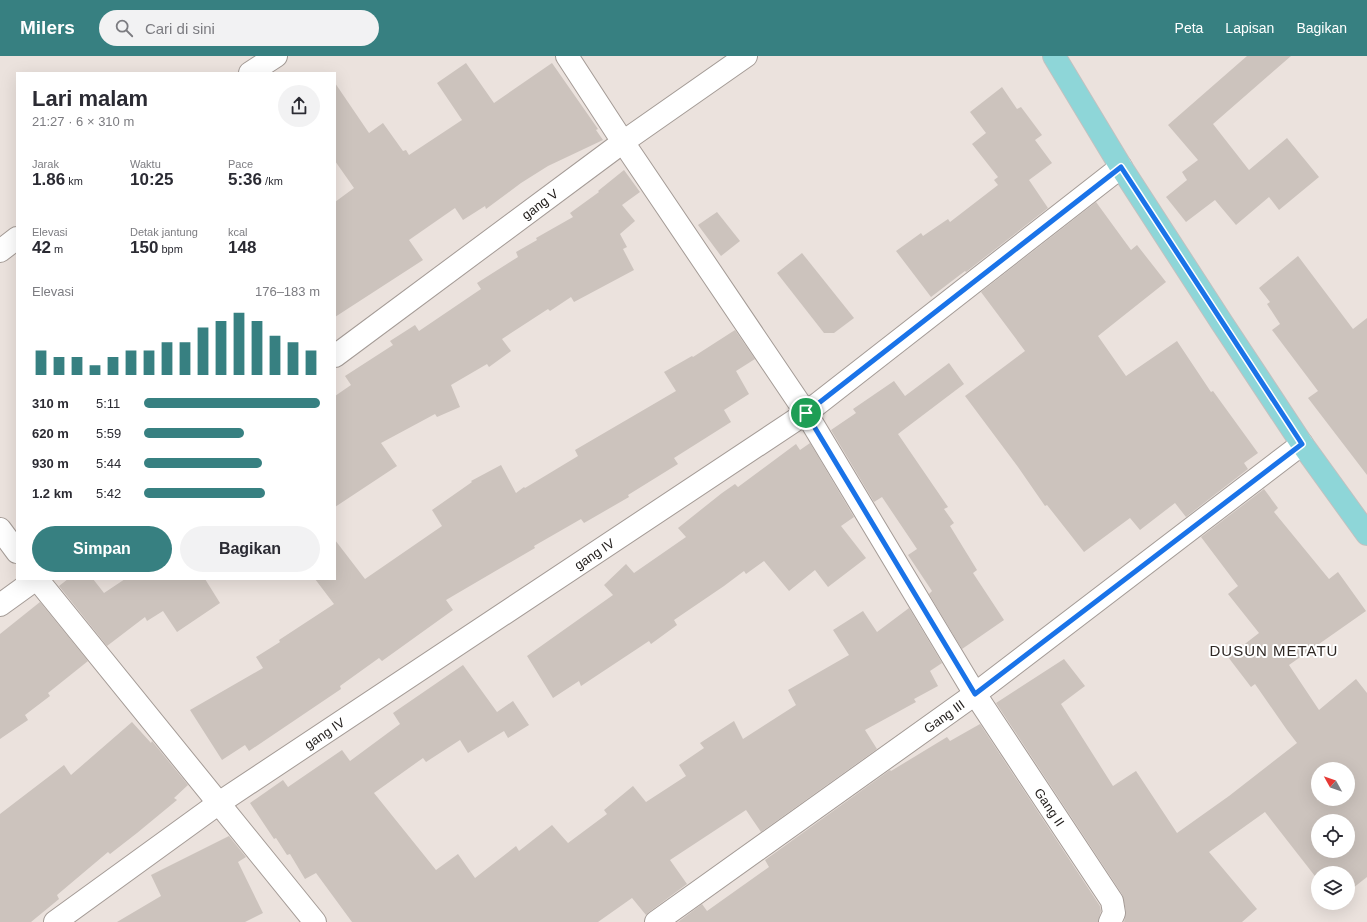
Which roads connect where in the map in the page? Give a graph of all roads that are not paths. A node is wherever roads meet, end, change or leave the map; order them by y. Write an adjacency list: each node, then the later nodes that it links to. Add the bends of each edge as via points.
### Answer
1 (276, 56): 5 (street)
2 (567, 56): 6 (street, Gang II)
3 (746, 56): 6 (street, gang V)
4 (1054, 56): 7 (main road)
5 (252, 72)
6 (623, 142): 10 (street, gang V); 11 (street, Gang II)
7 (1121, 167): 11 (street, gang IV); 12 (main road)
8 (16, 239): 9 (street)
9 (0, 250)
10 (336, 355)
11 (806, 413): 19 (street, Gang II); 20 (street, gang IV)
12 (1302, 444): 14 (main road); 19 (street, Gang III)
13 (0, 529): 15 (street)
14 (1367, 534)
15 (16, 551)
16 (35, 580): 18 (street)
17 (37, 580): 20 (street)
18 (0, 605)
19 (975, 694): 23 (street, Gang III); 24 (street, Gang II, via 1112,901 1114,913)
20 (218, 803): 21 (street, gang IV); 22 (street)
21 (55, 922)
22 (315, 922)
23 (656, 922)
24 (1110, 922)

